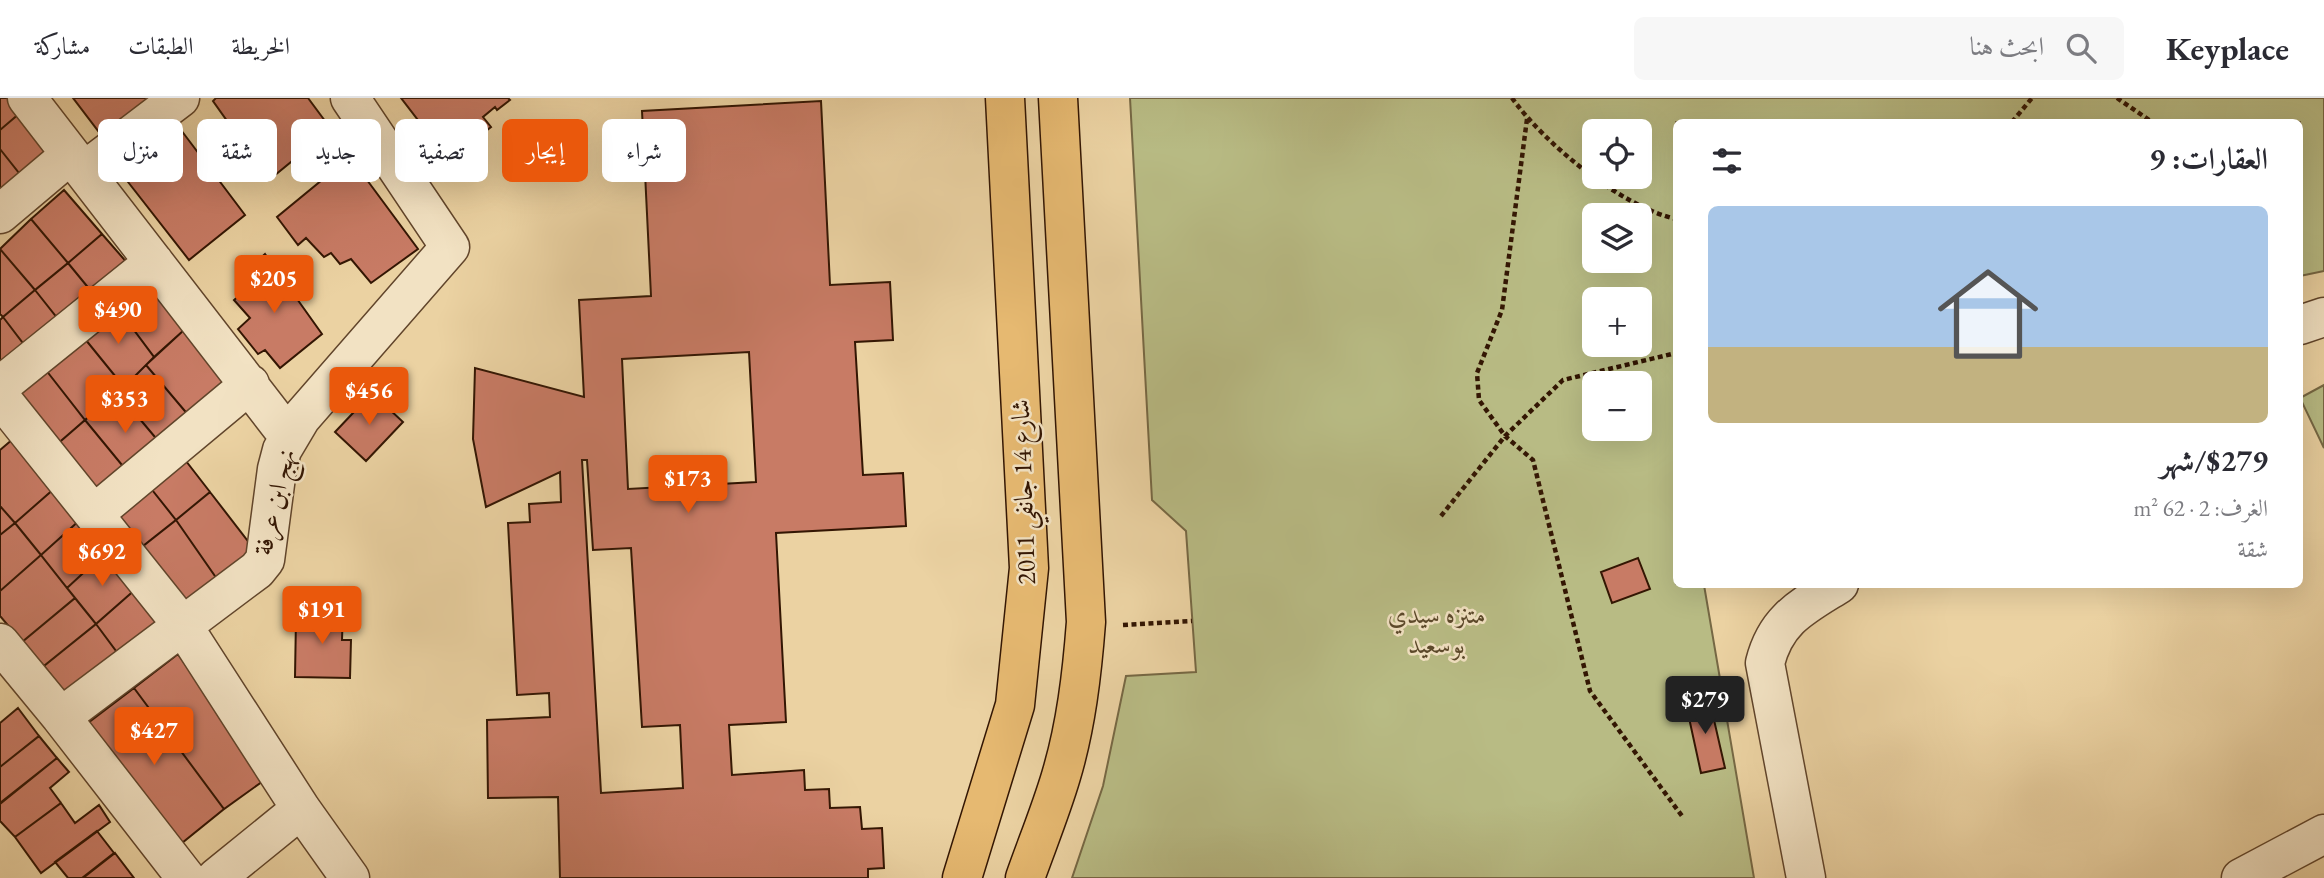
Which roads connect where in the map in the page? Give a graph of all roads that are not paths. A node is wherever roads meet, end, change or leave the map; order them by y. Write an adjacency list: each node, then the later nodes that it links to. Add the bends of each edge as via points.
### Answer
1 (27, 98): 6 (street)
2 (180, 98): 6 (street)
3 (350, 98): 14 (street, نهج ابن عرفة, via 450,247)
4 (1005, 98): 25 (main road, شارع 14 جانفي 2011, via 1029,568 1015,705)
5 (1058, 98): 26 (main road, شارع 14 جانفي 2011, via 1086,622 1082,674 1061,775)
6 (77, 163): 7 (street); 8 (street)
7 (0, 214)
8 (154, 262): 11 (street); 12 (street)
9 (2324, 317): 10 (street)
10 (2303, 324)
11 (250, 384): 14 (street); 15 (street)
12 (0, 386)
13 (0, 397): 15 (street)
14 (289, 437): 17 (street, نهج ابن عرفة, via 277,469 265,560)
15 (94, 514): 17 (street)
16 (1833, 588): 27 (street, via 1779,628 1765,663)
17 (183, 626): 19 (street, نهج ابن عرفة); 20 (street)
18 (0, 643): 19 (street)
19 (61, 717): 22 (street)
20 (301, 809): 23 (street); 24 (street)
21 (2324, 834): 28 (street)
22 (186, 878)
23 (216, 878)
24 (350, 878)
25 (962, 878)
26 (1025, 878)
27 (1806, 878)
28 (2241, 878)

